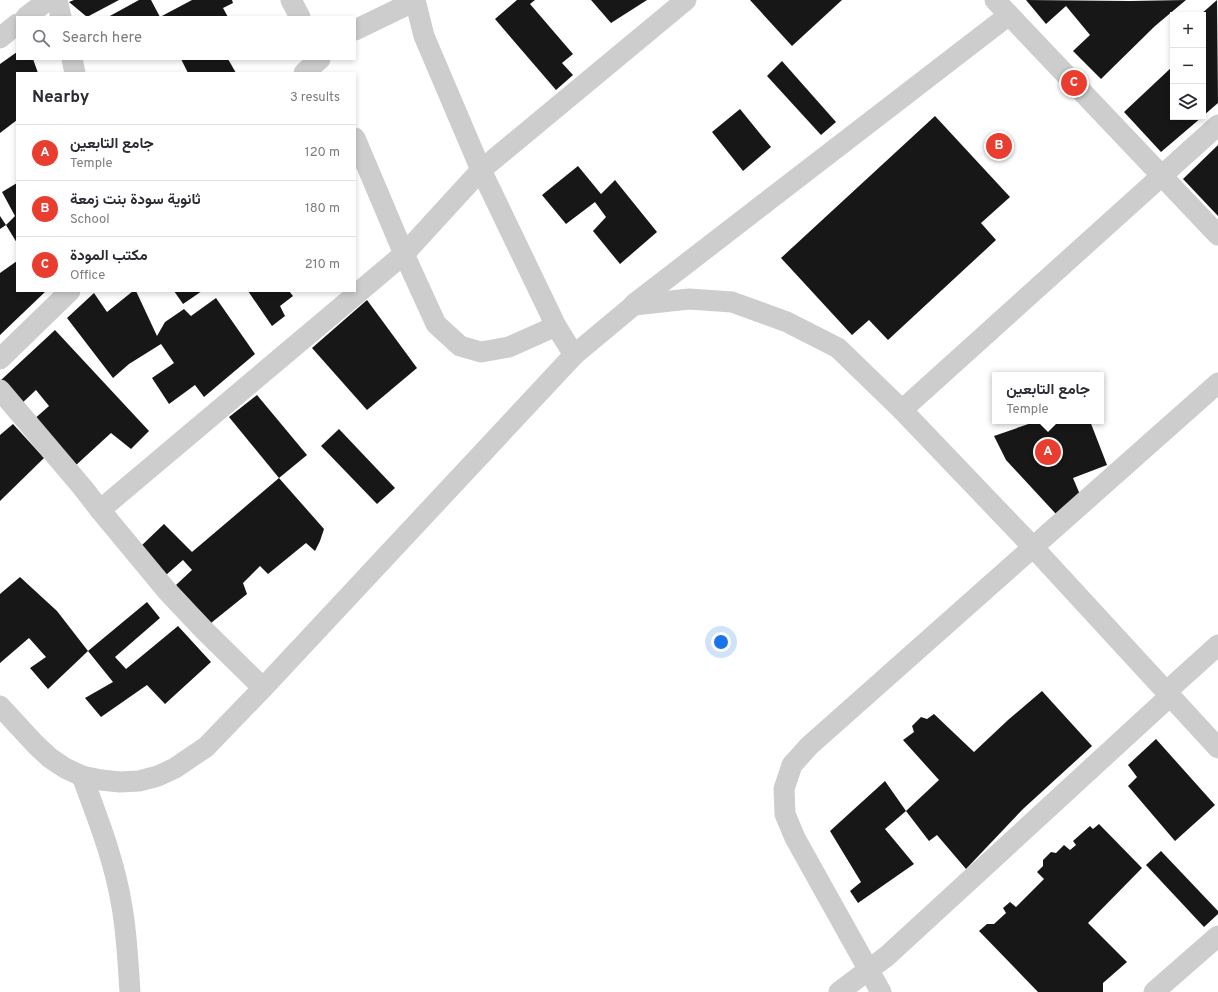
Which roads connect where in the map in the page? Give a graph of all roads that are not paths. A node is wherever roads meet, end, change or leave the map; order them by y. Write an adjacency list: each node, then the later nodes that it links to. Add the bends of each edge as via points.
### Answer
1 (48, 0): 8 (street)
2 (57, 0): 9 (street)
3 (291, 0): 10 (street)
4 (415, 0): 12 (street); 22 (street, via 424,36)
5 (686, 0): 22 (street)
6 (995, 0): 7 (street)
7 (1009, 15): 23 (street); 27 (street)
8 (27, 16)
9 (61, 16)
10 (299, 16)
11 (16, 25): 13 (street)
12 (356, 30)
13 (0, 38)
14 (72, 60): 17 (street)
15 (319, 60): 18 (street)
16 (320, 60): 19 (street)
17 (75, 72)
18 (305, 72)
19 (326, 72)
20 (1218, 125): 23 (street)
21 (356, 140): 25 (street)
22 (480, 170): 25 (street); 28 (street)
23 (1163, 176): 24 (street); 33 (street)
24 (1218, 235)
25 (404, 254): 28 (street, via 436,324 460,346 481,352 509,347); 34 (street)
26 (69, 292): 30 (street)
27 (634, 305): 29 (street); 33 (street, via 689,299 732,302 787,322 838,348)
28 (556, 326): 29 (street)
29 (574, 355): 37 (street)
30 (0, 359)
31 (1218, 383): 35 (street)
32 (0, 390): 34 (street)
33 (902, 410): 35 (street)
34 (100, 510): 37 (street, via 168,592)
35 (1033, 547): 38 (street); 43 (street, via 809,746 792,765 784,789 785,814 795,838)
36 (1218, 645): 38 (street)
37 (263, 688): 41 (street, via 206,747 175,768 139,781 101,780)
38 (1168, 694): 40 (street); 43 (street)
39 (0, 706): 41 (street, via 50,758)
40 (1218, 748)
41 (82, 776): 44 (street, via 107,844 118,886 125,928)
42 (1218, 936): 47 (street)
43 (870, 970): 45 (street); 46 (street)
44 (130, 992)
45 (840, 992)
46 (881, 992)
47 (1154, 992)

